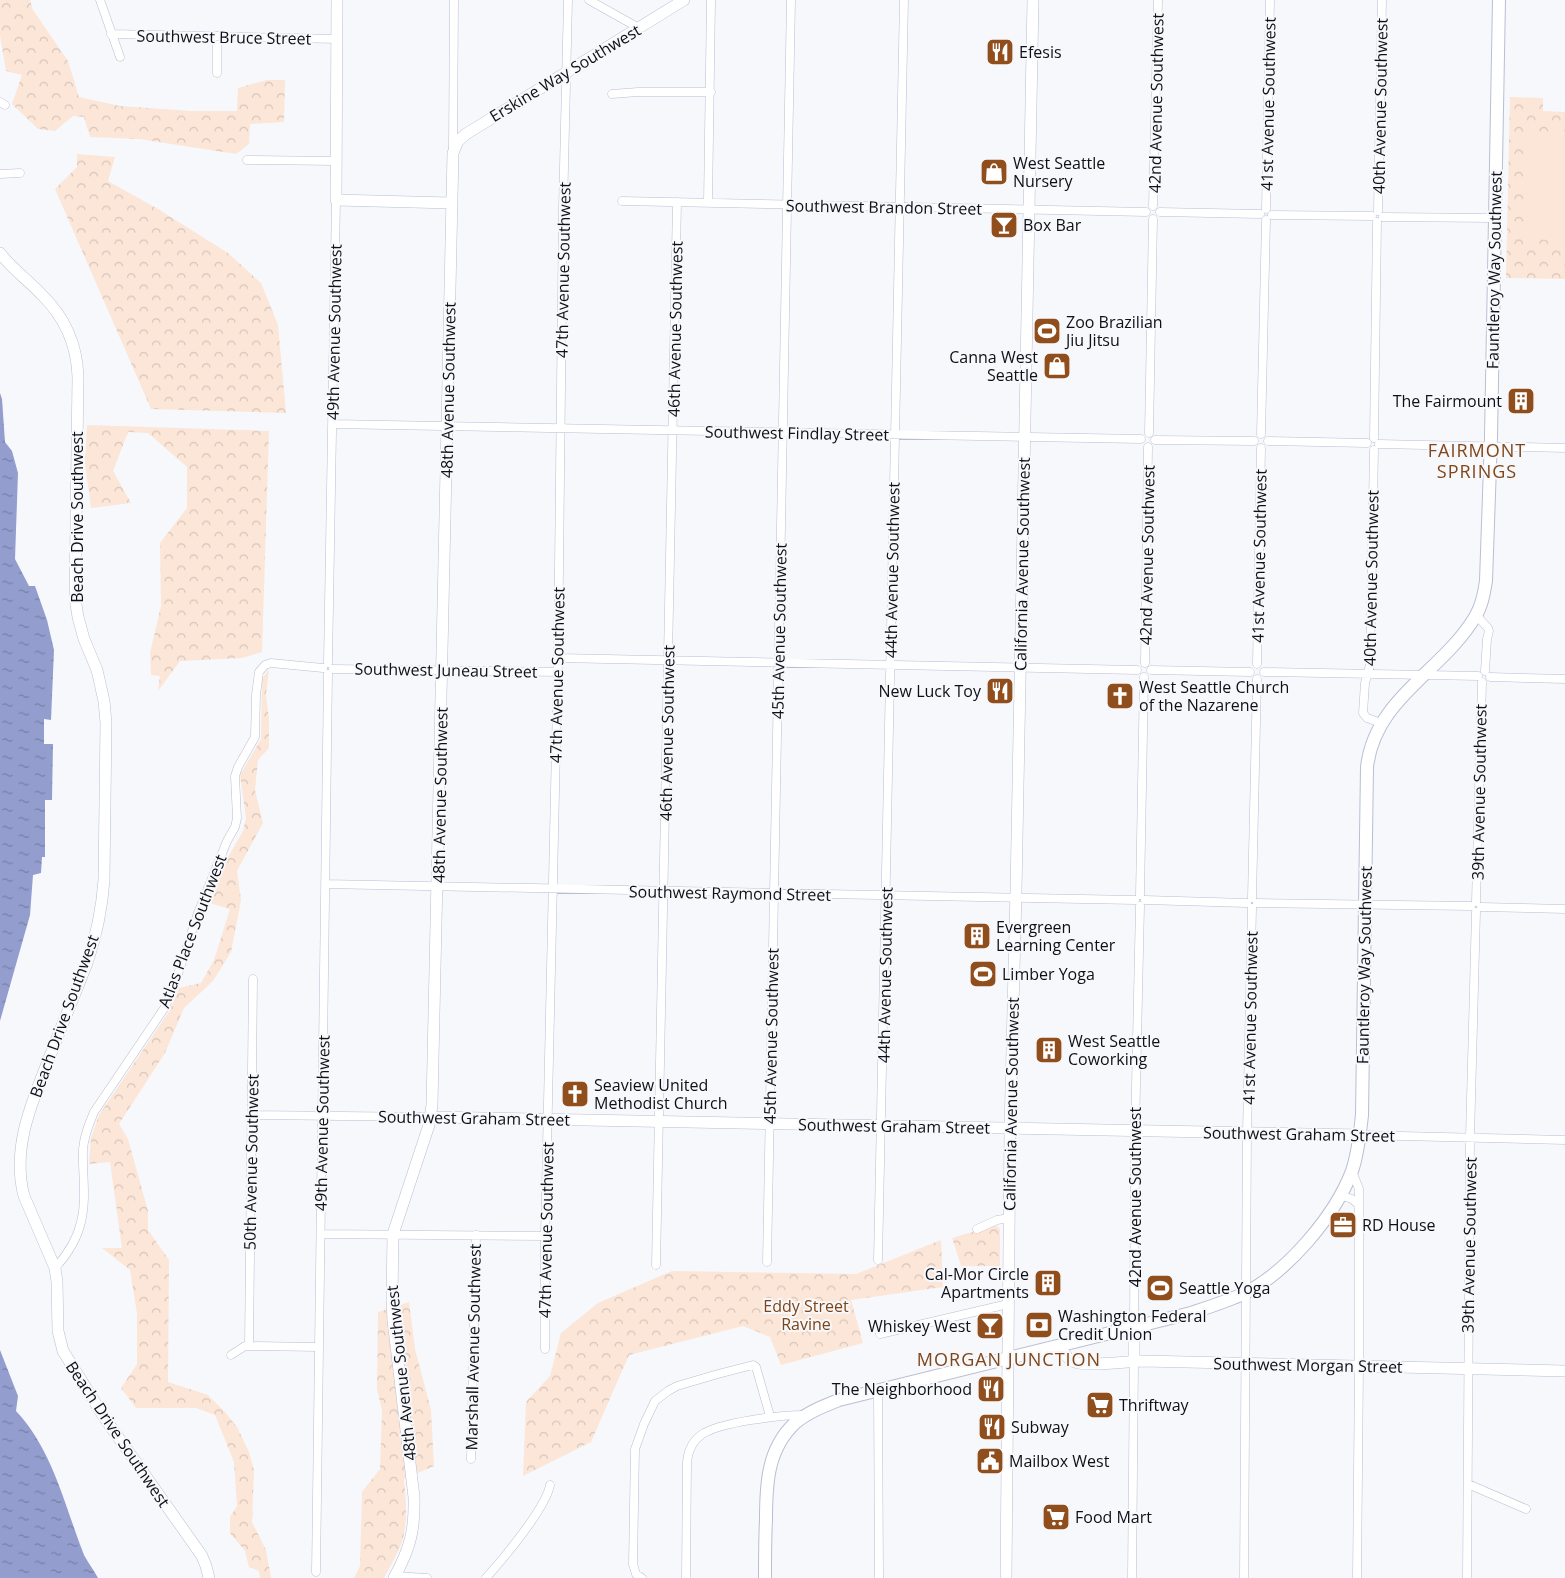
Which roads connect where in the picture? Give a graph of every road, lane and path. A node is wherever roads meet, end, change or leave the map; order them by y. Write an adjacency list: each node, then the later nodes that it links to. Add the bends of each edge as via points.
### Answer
1 (100, 0): 17 (street)
2 (337, 0): 19 (street, 49th Avenue Southwest)
3 (454, 0): 25 (street, 48th Avenue Southwest)
4 (568, 0): 21 (street, 47th Avenue Southwest)
5 (589, 0): 16 (street)
6 (684, 0): 15 (street, Erskine Way Southwest)
7 (711, 0): 23 (street)
8 (791, 0): 35 (street, 45th Avenue Southwest)
9 (904, 0): 37 (street, 44th Avenue Southwest)
10 (1033, 0): 38 (street, California Avenue Southwest)
11 (1158, 0): 36 (street, 42nd Avenue Southwest)
12 (1270, 0): 41 (street, 41st Avenue Southwest)
13 (1382, 0): 42 (street, 40th Avenue Southwest)
14 (1499, 0): 43 (main road, Fauntleroy Way Southwest)
15 (666, 6): 16 (street, Erskine Way Southwest)
16 (640, 28): 21 (street, Erskine Way Southwest)
17 (112, 34): 18 (street, Southwest Bruce Street); 20 (street)
18 (217, 36): 19 (street, Southwest Bruce Street); 22 (street)
19 (337, 39): 27 (street, 49th Avenue Southwest)
20 (120, 57)
21 (566, 71): 25 (street, Erskine Way Southwest, via 466,134); 48 (street, 47th Avenue Southwest)
22 (216, 72)
23 (711, 92): 24 (street); 34 (street)
24 (612, 94)
25 (453, 152): 32 (street, 48th Avenue Southwest)
26 (247, 160): 27 (street)
27 (335, 161): 30 (street, 49th Avenue Southwest)
28 (20, 173): 29 (street)
29 (0, 174)
30 (336, 200): 32 (street); 46 (street, 49th Avenue Southwest)
31 (622, 201): 33 (street, Southwest Brandon Street)
32 (451, 202): 47 (street, 48th Avenue Southwest)
33 (678, 202): 34 (street, Southwest Brandon Street); 49 (street, 46th Avenue Southwest)
34 (708, 203): 35 (street, Southwest Brandon Street)
35 (787, 205): 37 (street, Southwest Brandon Street); 50 (street, 45th Avenue Southwest)
36 (1153, 206): 39 (street); 40 (street)
37 (900, 207): 38 (street, Southwest Brandon Street); 53 (street, 44th Avenue Southwest)
38 (1028, 210): 39 (street, Southwest Brandon Street); 54 (street, California Avenue Southwest)
39 (1146, 212): 44 (street)
40 (1160, 212): 41 (street); 44 (street)
41 (1266, 214): 42 (street); 52 (street, 41st Avenue Southwest)
42 (1378, 217): 43 (street); 59 (street, 40th Avenue Southwest)
43 (1494, 218): 60 (main road, Fauntleroy Way Southwest)
44 (1153, 219): 51 (street)
45 (0, 253): 126 (street, Beach Drive Southwest, via 56,310 74,346 78,376 75,598 84,639 102,687 106,720 103,898 88,960 31,1104 19,1164 24,1196)
46 (332, 424): 47 (street, Southwest Findlay Street); 73 (street, 49th Avenue Southwest)
47 (448, 426): 48 (street, Southwest Findlay Street); 76 (street, 48th Avenue Southwest)
48 (560, 428): 49 (street, Southwest Findlay Street); 65 (street, 47th Avenue Southwest)
49 (673, 431): 50 (street, Southwest Findlay Street); 66 (street, 46th Avenue Southwest)
50 (784, 433): 53 (street, Southwest Findlay Street); 67 (street, 45th Avenue Southwest)
51 (1149, 433): 55 (street); 56 (street)
52 (1261, 434): 57 (street); 58 (street)
53 (896, 435): 54 (street, Southwest Findlay Street); 69 (street, 44th Avenue Southwest)
54 (1024, 437): 55 (street, Southwest Findlay Street); 72 (street, California Avenue Southwest)
55 (1142, 439): 61 (street)
56 (1155, 440): 57 (street); 61 (street)
57 (1254, 441): 62 (street)
58 (1268, 441): 59 (street); 62 (street)
59 (1373, 444): 60 (street); 81 (street, 40th Avenue Southwest)
60 (1490, 446): 63 (street); 64 (main road, Fauntleroy Way Southwest, via 1488,565 1483,597)
61 (1148, 447): 68 (street, 42nd Avenue Southwest)
62 (1261, 448): 70 (street, 41st Avenue Southwest)
63 (1565, 448)
64 (1476, 615): 80 (street, via 1489,631); 82 (main road, Fauntleroy Way Southwest, via 1460,638)
65 (558, 658): 66 (street, Southwest Juneau Street); 77 (street, 47th Avenue Southwest)
66 (668, 660): 67 (street, Southwest Juneau Street); 91 (street, 46th Avenue Southwest)
67 (778, 663): 69 (street, Southwest Juneau Street); 92 (street, 45th Avenue Southwest)
68 (1145, 663): 74 (street); 75 (street)
69 (890, 664): 72 (street, Southwest Juneau Street); 93 (street, 44th Avenue Southwest)
70 (1257, 664): 78 (street); 79 (street, via 1263,667)
71 (265, 665): 73 (street, Southwest Juneau Street, via 276,662); 126 (street, Atlas Place Southwest, via 259,672 255,737 235,776 235,827 219,859 165,1007 89,1124 84,1148 81,1223 71,1248)
72 (1020, 667): 74 (street, Southwest Juneau Street); 94 (street, California Avenue Southwest)
73 (328, 669): 76 (street, Southwest Juneau Street); 88 (street, 49th Avenue Southwest)
74 (1137, 670): 83 (street)
75 (1151, 670): 78 (street); 83 (street, via 1149,676)
76 (442, 671): 77 (street, Southwest Juneau Street); 89 (street, 48th Avenue Southwest)
77 (558, 672): 90 (street, 47th Avenue Southwest)
78 (1250, 672): 84 (street)
79 (1264, 672): 81 (street); 84 (street)
80 (1487, 674): 85 (street, via 1480,672); 86 (street)
81 (1368, 675): 82 (street); 87 (street, 40th Avenue Southwest, via 1363,713)
82 (1423, 676): 85 (street); 87 (main road, Fauntleroy Way Southwest)
83 (1144, 677): 95 (street, 42nd Avenue Southwest)
84 (1257, 679): 96 (street, 41st Avenue Southwest)
85 (1480, 679): 98 (street, 39th Avenue Southwest)
86 (1565, 679)
87 (1381, 723): 97 (main road, Fauntleroy Way Southwest, via 1367,767)
88 (324, 884): 89 (street, Southwest Raymond Street); 102 (street, 49th Avenue Southwest)
89 (438, 887): 90 (street, Southwest Raymond Street); 103 (street, 48th Avenue Southwest)
90 (553, 889): 91 (street, Southwest Raymond Street); 104 (street, 47th Avenue Southwest)
91 (663, 891): 92 (street, Southwest Raymond Street); 105 (street, 46th Avenue Southwest)
92 (774, 894): 93 (street, Southwest Raymond Street); 106 (street, 45th Avenue Southwest)
93 (886, 896): 94 (street, Southwest Raymond Street); 107 (street, 44th Avenue Southwest)
94 (1016, 898): 95 (street, Southwest Raymond Street); 108 (street, California Avenue Southwest)
95 (1140, 900): 96 (street, Southwest Raymond Street); 109 (street, 42nd Avenue Southwest)
96 (1252, 903): 97 (street, Southwest Raymond Street); 110 (street, 41st Avenue Southwest)
97 (1365, 904): 98 (street, Southwest Raymond Street); 111 (main road, Fauntleroy Way Southwest)
98 (1476, 907): 99 (street, Southwest Raymond Street); 112 (street, 39th Avenue Southwest)
99 (1565, 909)
100 (253, 979): 101 (street, 50th Avenue Southwest)
101 (253, 1115): 102 (street, Southwest Graham Street); 131 (street, 50th Avenue Southwest)
102 (322, 1116): 103 (street, Southwest Graham Street); 119 (street, 49th Avenue Southwest)
103 (431, 1117): 104 (street, Southwest Graham Street); 120 (street, 48th Avenue Southwest)
104 (548, 1119): 105 (street, Southwest Graham Street); 122 (street, 47th Avenue Southwest)
105 (659, 1121): 106 (street, Southwest Graham Street); 125 (street, 46th Avenue Southwest)
106 (770, 1124): 107 (street, Southwest Graham Street); 124 (street, 45th Avenue Southwest)
107 (882, 1125): 108 (street, Southwest Graham Street); 123 (street, 44th Avenue Southwest)
108 (1010, 1129): 109 (street, Southwest Graham Street); 117 (street, California Avenue Southwest)
109 (1135, 1131): 110 (street, Southwest Graham Street); 129 (street, 42nd Avenue Southwest)
110 (1247, 1133): 111 (street, Southwest Graham Street); 127 (street, 41st Avenue Southwest)
111 (1360, 1135): 112 (street, Southwest Graham Street); 114 (main road, Fauntleroy Way Southwest)
112 (1470, 1137): 113 (street, Southwest Graham Street); 140 (street, 39th Avenue Southwest)
113 (1565, 1140)
114 (1352, 1171): 115 (main road, Fauntleroy Way Southwest); 116 (street, via 1359,1189)
115 (1339, 1195): 116 (street); 127 (main road, Fauntleroy Way Southwest, via 1324,1220 1292,1258)
116 (1360, 1205): 139 (street)
117 (1010, 1218): 118 (street); 128 (street, California Avenue Southwest)
118 (977, 1229)
119 (321, 1234): 120 (street); 133 (street, 49th Avenue Southwest)
120 (393, 1234): 121 (street); 150 (street, 48th Avenue Southwest, via 393,1320 414,1516 410,1543)
121 (476, 1235): 122 (street); 145 (street, Marshall Avenue Southwest)
122 (545, 1236): 134 (street, 47th Avenue Southwest)
123 (878, 1260)
124 (766, 1262)
125 (656, 1265)
126 (55, 1268): 152 (street, Beach Drive Southwest, via 58,1331 63,1351 104,1417 202,1556)
127 (1246, 1292): 129 (main road, Fauntleroy Way Southwest, via 1191,1313); 138 (street, 41st Avenue Southwest)
128 (1008, 1304): 130 (street); 136 (street, California Avenue Southwest)
129 (1134, 1328): 132 (main road, Fauntleroy Way Southwest); 137 (street, 42nd Avenue Southwest)
130 (880, 1334)
131 (248, 1346): 133 (street); 135 (street)
132 (1060, 1346): 136 (main road, Fauntleroy Way Southwest); 137 (street, Southwest Morgan Street, via 1069,1359 1078,1363 1125,1364)
133 (319, 1347): 149 (street, 49th Avenue Southwest)
134 (545, 1350)
135 (231, 1355)
136 (1008, 1359): 142 (main road, Fauntleroy Way Southwest); 158 (street, California Avenue Southwest)
137 (1134, 1361): 138 (street, Southwest Morgan Street); 159 (street, 42nd Avenue Southwest)
138 (1245, 1364): 139 (street, Southwest Morgan Street); 160 (street, 41st Avenue Southwest)
139 (1360, 1366): 140 (street, Southwest Morgan Street); 161 (street)
140 (1468, 1369): 141 (street, Southwest Morgan Street); 146 (street, 39th Avenue Southwest)
141 (1565, 1371)
142 (878, 1390): 143 (main road, Fauntleroy Way Southwest, via 839,1400); 157 (street)
143 (806, 1415): 144 (street); 156 (main road, Fauntleroy Way Southwest, via 785,1434 769,1468)
144 (770, 1416): 151 (street, via 755,1365 677,1386 655,1401 635,1449 633,1564); 155 (street, via 703,1434 691,1448 687,1462)
145 (471, 1460)
146 (1468, 1484): 148 (street); 162 (street, 39th Avenue Southwest)
147 (550, 1485): 154 (street, via 525,1530)
148 (1526, 1510)
149 (316, 1572)
150 (395, 1577): 153 (street)
151 (640, 1577)
152 (209, 1578)
153 (427, 1578)
154 (486, 1578)
155 (686, 1578)
156 (765, 1578)
157 (878, 1578)
158 (1006, 1578)
159 (1132, 1578)
160 (1244, 1578)
161 (1356, 1578)
162 (1467, 1578)

